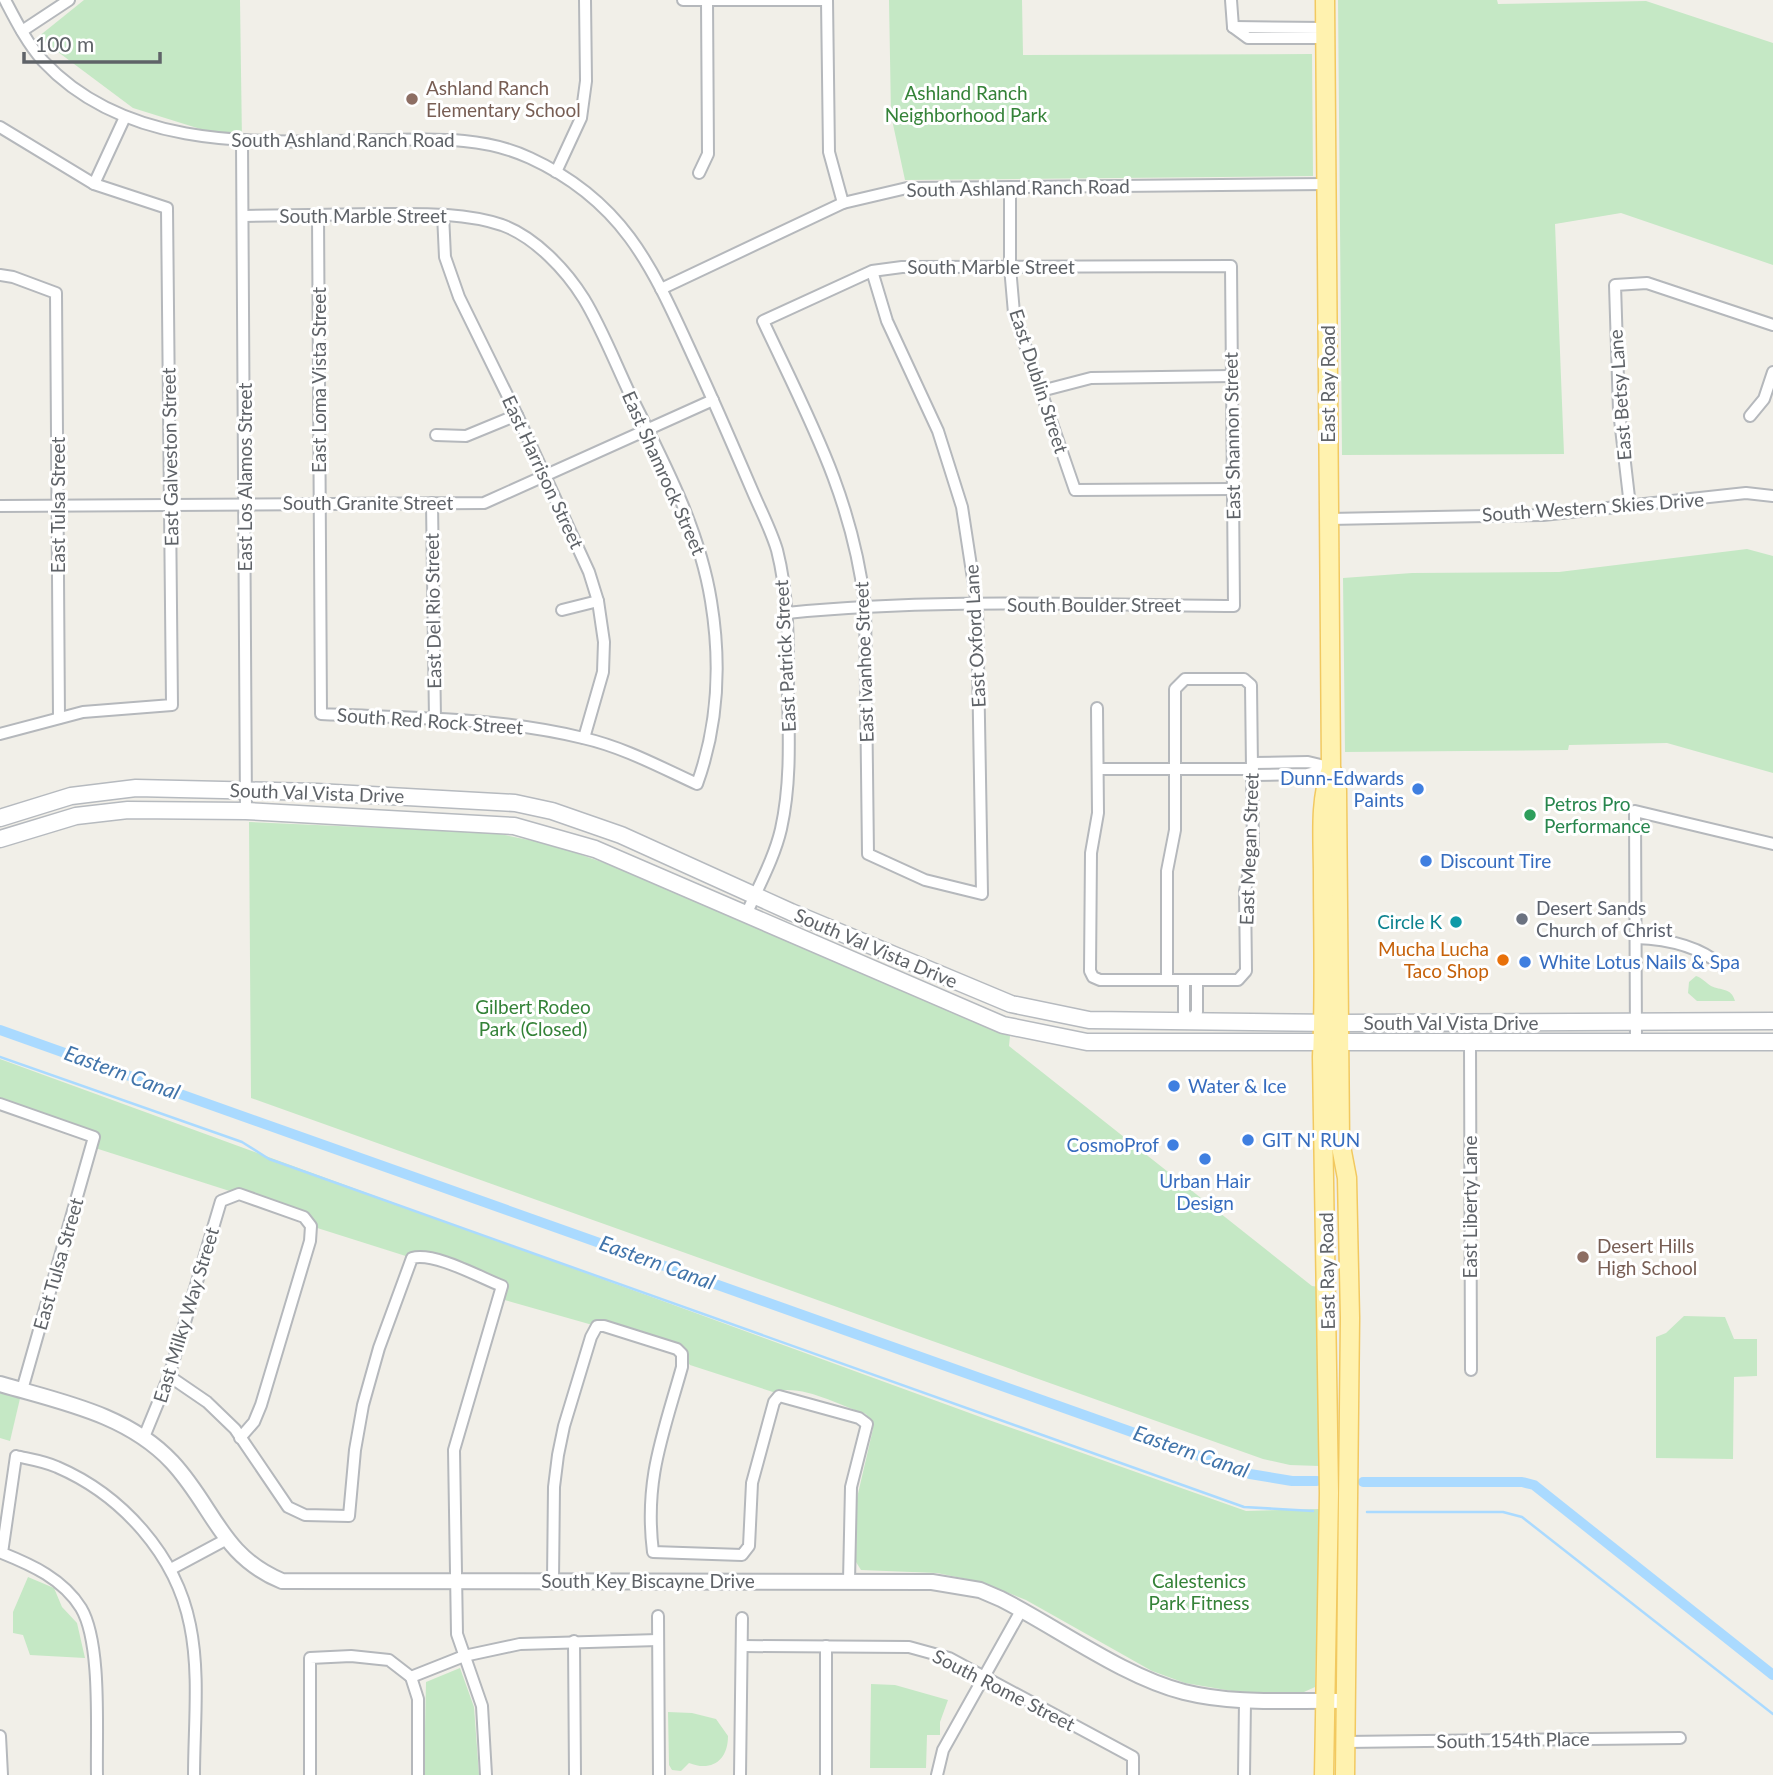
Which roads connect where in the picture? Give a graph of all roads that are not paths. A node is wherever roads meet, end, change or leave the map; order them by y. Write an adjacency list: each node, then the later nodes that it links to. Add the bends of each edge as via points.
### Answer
1 (5, 0): 9 (street, South Ashland Ranch Road)
2 (69, 0): 9 (street)
3 (584, 0): 14 (street, via 586,81 581,118)
4 (683, 0): 5 (street)
5 (706, 0): 6 (street); 15 (street, via 708,154)
6 (827, 0): 19 (street, via 829,152)
7 (1231, 0): 10 (street, via 1233,27 1275,34)
8 (1325, 0): 10 (main road, East Ray Road)
9 (22, 31): 11 (street, South Ashland Ranch Road, via 43,60 68,81)
10 (1325, 33): 17 (main road, East Ray Road)
11 (125, 117): 13 (street, South Ashland Ranch Road); 16 (street)
12 (0, 127): 16 (street)
13 (242, 142): 14 (street, South Ashland Ranch Road, via 457,139 528,157); 22 (street, East Los Alamos Street)
14 (556, 172): 28 (street, South Ashland Ranch Road, via 614,217 640,248)
15 (699, 173)
16 (94, 184): 44 (street, East Galveston Street, via 167,208)
17 (1326, 184): 18 (street, South Ashland Ranch Road); 49 (main road, East Ray Road)
18 (1010, 187): 19 (street, South Ashland Ranch Road, via 907,188); 25 (street, East Dublin Street)
19 (843, 203): 28 (street, South Ashland Ranch Road)
20 (443, 214): 21 (street, South Marble Street); 23 (street, South Marble Street, via 503,226 536,245); 35 (street, East Harrison Street, via 445,257 459,298)
21 (318, 215): 22 (street, South Marble Street); 42 (street, East Loma Vista Street)
22 (243, 216): 45 (street, East Los Alamos Street)
23 (554, 262): 37 (street, East Shamrock Street, via 583,299)
24 (1231, 266): 25 (street, South Marble Street); 32 (street, East Shannon Street)
25 (1010, 267): 26 (street, South Marble Street); 33 (street, East Dublin Street, via 1014,313)
26 (872, 271): 29 (street, South Marble Street); 52 (street, East Oxford Lane, via 887,321 938,431 962,507)
27 (0, 275): 47 (street, East Tulsa Street, via 56,293)
28 (661, 289): 34 (street, East Patrick Street)
29 (763, 321): 51 (street, East Ivanhoe Street, via 840,491)
30 (1773, 325): 48 (street, East Betsy Lane, via 1647,283 1615,285 1619,411)
31 (1773, 372): 36 (street, via 1764,399)
32 (1232, 376): 33 (street, via 1091,378); 40 (street, East Shannon Street)
33 (1041, 391): 40 (street, East Dublin Street, via 1075,490)
34 (713, 400): 37 (street, South Granite Street); 55 (street, East Patrick Street, via 776,547)
35 (517, 415): 38 (street, via 466,436); 39 (street, East Harrison Street)
36 (1750, 416)
37 (647, 429): 39 (street, South Granite Street); 66 (street, East Shamrock Street, via 693,528 711,601 715,715)
38 (436, 435)
39 (545, 477): 43 (street, South Granite Street, via 484,503); 50 (street, East Harrison Street)
40 (1233, 489): 53 (street, East Shannon Street)
41 (1773, 496): 48 (street, South Western Skies Drive, via 1746,494)
42 (320, 503): 43 (street, South Granite Street); 45 (street, South Granite Street); 57 (street, East Loma Vista Street)
43 (432, 503): 59 (street, East Del Rio Street)
44 (171, 504): 45 (street, South Granite Street); 47 (street, South Granite Street); 58 (street, East Galveston Street, via 172,705)
45 (246, 504): 68 (street, East Los Alamos Street)
46 (0, 506): 47 (street, South Granite Street)
47 (58, 506): 58 (street, East Tulsa Street)
48 (1630, 506): 49 (street, South Western Skies Drive, via 1543,515)
49 (1329, 519): 62 (main road, East Ray Road)
50 (598, 601): 54 (street); 61 (street, East Harrison Street, via 603,672)
51 (865, 605): 52 (street, South Boulder Street); 55 (street, South Boulder Street); 76 (street, East Ivanhoe Street, via 868,853 925,880)
52 (976, 606): 53 (street, South Boulder Street); 76 (street, East Oxford Lane)
53 (1234, 606)
54 (562, 610)
55 (787, 612): 77 (street, East Patrick Street, via 789,776 780,831)
56 (1097, 708): 63 (street)
57 (321, 714): 59 (street, South Red Rock Street)
58 (59, 718): 60 (street)
59 (435, 719): 61 (street, South Red Rock Street, via 513,725)
60 (0, 734)
61 (584, 738): 66 (street, South Red Rock Street, via 638,756)
62 (1331, 768): 65 (street, via 1307,774); 90 (main road, East Ray Road, via 1337,790)
63 (1098, 769): 64 (street); 81 (street, via 1098,813 1091,853 1090,971 1100,980)
64 (1175, 769): 65 (street); 65 (street, East Megan Street, via 1177,684 1185,679 1244,679 1252,689); 81 (street, via 1175,830 1167,871)
65 (1253, 769): 83 (street, East Megan Street, via 1253,851 1245,891 1244,975 1238,980)
66 (697, 784)
67 (177, 788): 68 (main road, South Val Vista Drive); 69 (main road, South Val Vista Drive); 70 (main road, via 163,797 137,801)
68 (246, 790): 71 (street, East Los Alamos Street); 77 (main road, South Val Vista Drive, via 515,803 621,835)
69 (71, 796): 72 (main road, South Val Vista Drive); 73 (main road, via 51,810 27,818)
70 (128, 810): 71 (main road, South Val Vista Drive); 73 (main road, South Val Vista Drive, via 76,816)
71 (246, 811): 78 (main road, South Val Vista Drive, via 514,826 595,849)
72 (0, 818)
73 (19, 832): 74 (main road, South Val Vista Drive)
74 (0, 839)
75 (1773, 844): 79 (street, via 1635,811)
76 (982, 894)
77 (754, 895): 78 (street, East Patrick Street); 84 (main road, South Val Vista Drive)
78 (746, 915): 85 (main road, South Val Vista Drive)
79 (1636, 938): 80 (street, via 1706,952); 89 (street)
80 (1722, 966)
81 (1167, 980): 82 (street)
82 (1184, 980): 83 (street); 87 (street, via 1184,1012)
83 (1197, 980): 87 (street, via 1197,1012)
84 (961, 984): 85 (main road); 87 (main road, South Val Vista Drive, via 1011,1004 1061,1016)
85 (953, 1004): 95 (main road, South Val Vista Drive, via 1003,1025 1058,1038)
86 (1773, 1021): 89 (main road, South Val Vista Drive)
87 (1189, 1022): 90 (main road, South Val Vista Drive); 95 (main road)
88 (1555, 1022): 89 (main road, South Val Vista Drive); 90 (main road, South Val Vista Drive); 94 (main road, via 1549,1030 1502,1034)
89 (1637, 1022): 96 (street)
90 (1331, 1023): 92 (main road, East Ray Road)
91 (1773, 1042): 96 (main road, South Val Vista Drive)
92 (1331, 1043): 93 (main road, South Val Vista Drive); 95 (main road, South Val Vista Drive); 98 (main road, East Ray Road); 99 (main road, East Ray Road, via 1347,1178)
93 (1470, 1043): 94 (main road, South Val Vista Drive); 100 (street, East Liberty Lane)
94 (1489, 1043): 96 (main road, South Val Vista Drive)
95 (1189, 1044)
96 (1636, 1044)
97 (0, 1104): 103 (street, East Tulsa Street, via 94,1137)
98 (1327, 1253): 99 (main road, via 1339,1265 1340,1300); 122 (main road, East Ray Road, via 1329,1493)
99 (1350, 1318): 123 (main road, East Ray Road)
100 (1471, 1370)
101 (169, 1376): 104 (street, East Milky Way Street); 105 (street, via 207,1402); 105 (street, East Milky Way Street, via 221,1201 240,1194 304,1217 311,1226 310,1241 261,1405)
102 (0, 1384): 103 (street, South Key Biscayne Drive)
103 (22, 1390): 104 (street, South Key Biscayne Drive, via 105,1415)
104 (144, 1437): 106 (street, South Key Biscayne Drive, via 182,1474)
105 (240, 1438): 110 (street, via 288,1507 305,1515 349,1516 363,1405 412,1258 421,1255 502,1286 454,1450)
106 (226, 1539): 107 (street); 110 (street, South Key Biscayne Drive, via 252,1566 282,1581)
107 (171, 1569): 128 (street, via 153,1542 89,1483 55,1466 16,1455 2,1553 36,1566 81,1608 91,1634); 129 (street, via 184,1600 194,1656)
108 (554, 1580): 109 (street, South Key Biscayne Drive); 109 (street, via 558,1455 597,1326 682,1354 651,1476 653,1552 742,1555 749,1546 752,1483 779,1396 867,1424 851,1487); 110 (street, South Key Biscayne Drive)
109 (849, 1581): 111 (street, South Key Biscayne Drive, via 961,1586)
110 (456, 1582): 118 (street, via 457,1634)
111 (1022, 1609): 120 (street); 121 (street, South Key Biscayne Drive, via 1163,1685)
112 (658, 1616): 114 (street)
113 (742, 1618): 116 (street)
114 (658, 1640): 115 (street); 134 (street)
115 (574, 1642): 118 (street, via 520,1644); 133 (street)
116 (742, 1646): 117 (street, South Rome Street); 135 (street)
117 (826, 1646): 120 (street, South Rome Street, via 926,1650); 136 (street)
118 (464, 1656): 119 (street); 132 (street, via 482,1706)
119 (411, 1677): 130 (street, via 389,1660 310,1658); 131 (street, via 418,1699)
120 (984, 1679): 137 (street, via 943,1750); 138 (street, South Rome Street, via 1133,1757)
121 (1245, 1701): 122 (street, South Key Biscayne Drive); 139 (street)
122 (1324, 1701): 123 (street, South Key Biscayne Drive); 140 (main road, East Ray Road)
123 (1345, 1701): 126 (main road, East Ray Road)
124 (0, 1736): 127 (street)
125 (1680, 1738): 126 (street, South 154th Place)
126 (1345, 1742): 141 (main road, East Ray Road)
127 (2, 1775)
128 (97, 1775)
129 (194, 1775)
130 (310, 1775)
131 (418, 1775)
132 (486, 1775)
133 (575, 1775)
134 (659, 1775)
135 (740, 1775)
136 (826, 1775)
137 (937, 1775)
138 (1133, 1775)
139 (1244, 1775)
140 (1324, 1775)
141 (1345, 1775)

